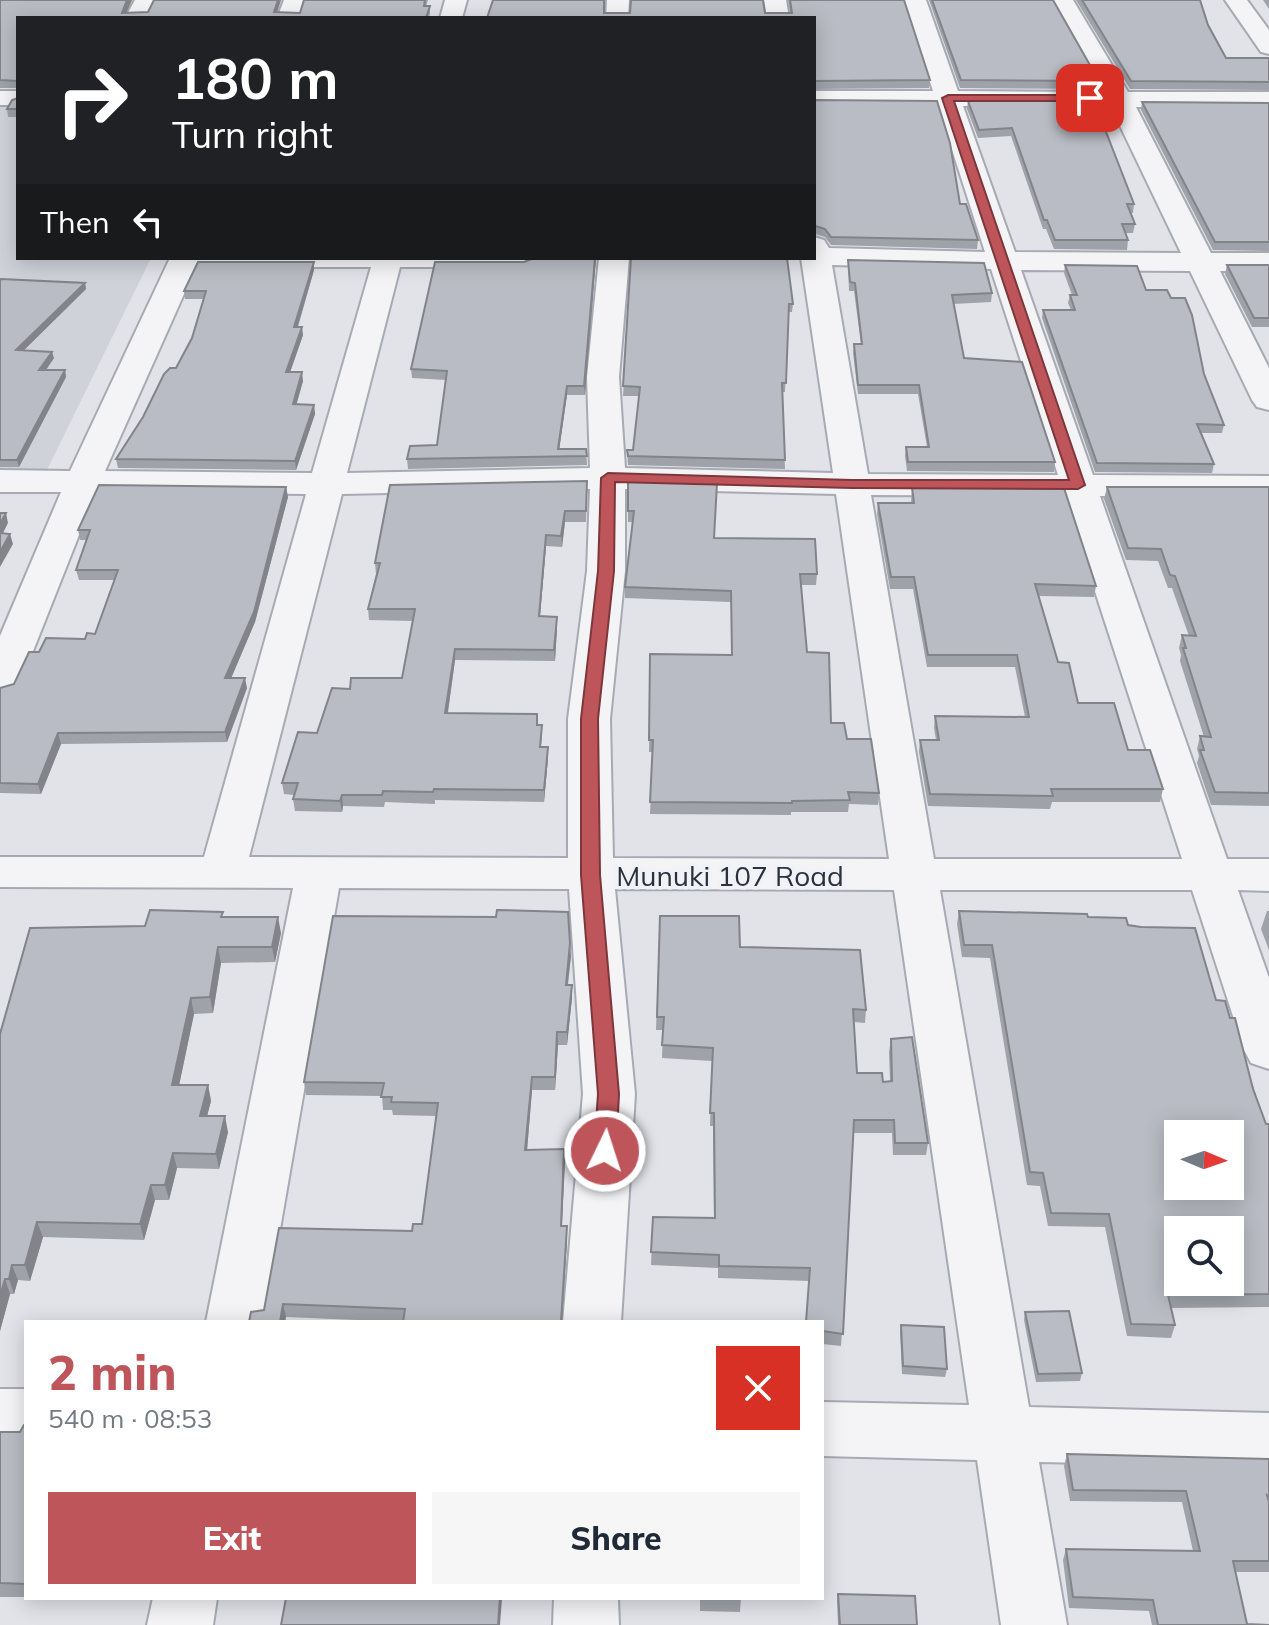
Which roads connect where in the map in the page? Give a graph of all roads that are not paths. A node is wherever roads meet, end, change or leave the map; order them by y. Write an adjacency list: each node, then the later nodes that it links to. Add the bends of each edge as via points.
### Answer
1 (915, 0): 6 (street)
2 (1062, 0): 7 (street)
3 (1236, 0): 4 (street)
4 (1269, 47)
5 (816, 98): 6 (street)
6 (948, 98): 7 (street); 14 (street)
7 (1119, 98): 8 (street); 15 (street)
8 (1269, 100)
9 (816, 253): 14 (street)
10 (816, 259): 22 (street)
11 (184, 260): 20 (street)
12 (387, 260): 21 (street)
13 (614, 260): 18 (street, via 603,377)
14 (1003, 261): 15 (street); 23 (street)
15 (1200, 262): 16 (street); 17 (street)
16 (1269, 262)
17 (1269, 400)
18 (608, 478): 21 (street); 22 (street); 30 (street, via 606,571 589,719)
19 (0, 481): 20 (street)
20 (82, 483): 21 (street); 25 (street)
21 (328, 484): 28 (street)
22 (852, 484): 23 (street); 29 (street)
23 (1078, 485): 24 (street); 31 (street)
24 (1269, 487)
25 (0, 684)
26 (0, 872): 28 (street, Munuki 107 Road)
27 (319, 872): 28 (street, Munuki 107 Road); 30 (street, Munuki 107 Road); 34 (street)
28 (222, 873)
29 (914, 874): 30 (street, Munuki 107 Road); 31 (street, Munuki 107 Road); 39 (street)
30 (591, 875): 35 (street, via 609,1094)
31 (1210, 875): 32 (street, Munuki 107 Road); 33 (street)
32 (1269, 875)
33 (1269, 1050)
34 (235, 1320)
35 (592, 1320)
36 (0, 1416): 37 (street)
37 (24, 1416)
38 (824, 1429): 39 (street)
39 (1004, 1434): 40 (street); 45 (street)
40 (1269, 1440)
41 (185, 1600): 43 (street)
42 (586, 1600): 44 (street)
43 (180, 1625)
44 (586, 1625)
45 (1034, 1625)

